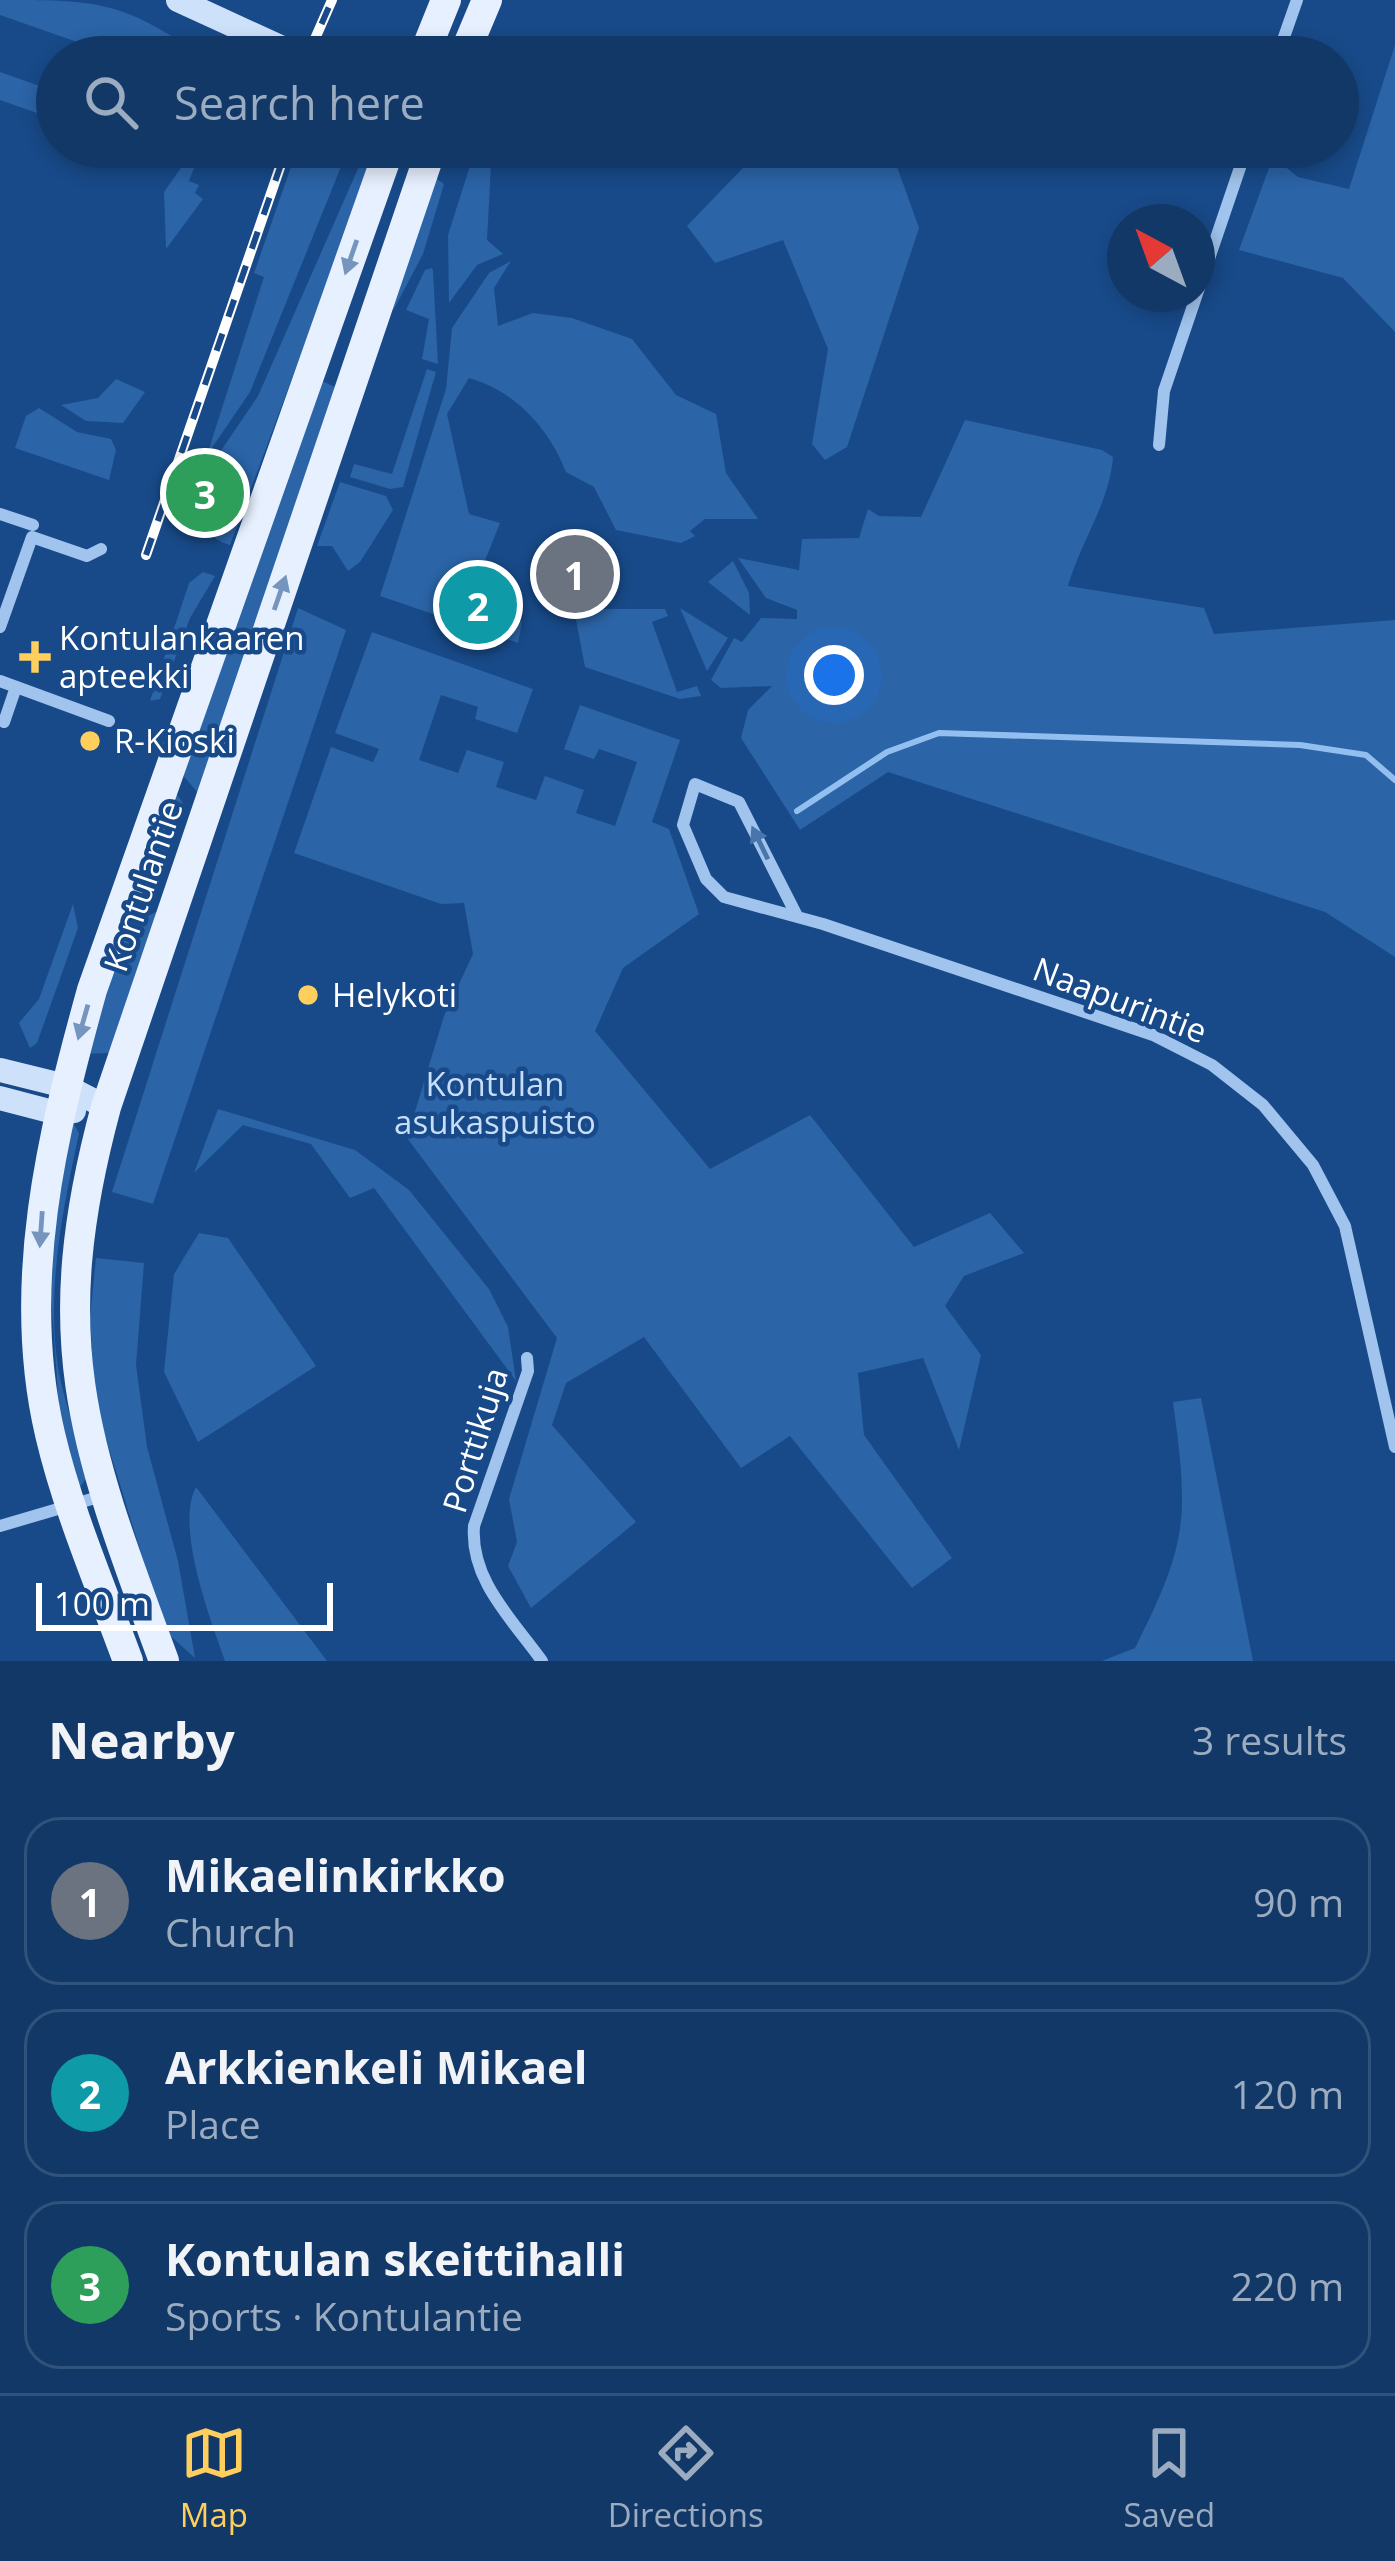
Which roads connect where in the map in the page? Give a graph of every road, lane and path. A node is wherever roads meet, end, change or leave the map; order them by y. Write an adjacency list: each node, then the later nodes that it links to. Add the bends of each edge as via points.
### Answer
1 (178, 0): 5 (main road)
2 (446, 0): 6 (main road)
3 (487, 0): 7 (main road)
4 (1297, 0): 8 (street)
5 (254, 36)
6 (431, 36)
7 (472, 36)
8 (1284, 36)
9 (383, 168): 23 (main road, Kontulantie, one-way to 23, via 114,926)
10 (425, 168): 25 (main road, Kontulantie, one-way to 10)
11 (1240, 168): 12 (street, via 1164,391)
12 (1159, 445)
13 (0, 514): 14 (street)
14 (33, 525)
15 (78, 542): 16 (street, via 101,548 87,556 32,538)
16 (0, 627)
17 (0, 681): 18 (street)
18 (16, 687): 19 (street); 20 (street)
19 (109, 721)
20 (4, 722)
21 (797, 916): 21 (street, Naapurintie, one-way to 21, via 739,802 695,784 683,824 706,879 724,897); 27 (street, Naapurintie, via 1153,1035 1212,1064 1263,1105 1313,1165 1345,1226)
22 (0, 1070): 23 (main road)
23 (61, 1099): 24 (main road); 25 (main road); 29 (main road, Kontulantie, one-way to 29, via 41,1216 37,1305 50,1436)
24 (9, 1101)
25 (106, 1107): 28 (main road, Kontulantie, via 79,1224 72,1321 80,1402)
26 (527, 1358): 33 (street, Porttikuja, via 472,1549 481,1576)
27 (1395, 1448)
28 (104, 1496): 29 (street); 32 (main road, Kontulantie)
29 (73, 1505): 30 (street); 31 (main road, Kontulantie)
30 (0, 1526)
31 (128, 1661)
32 (164, 1661)
33 (542, 1661)

